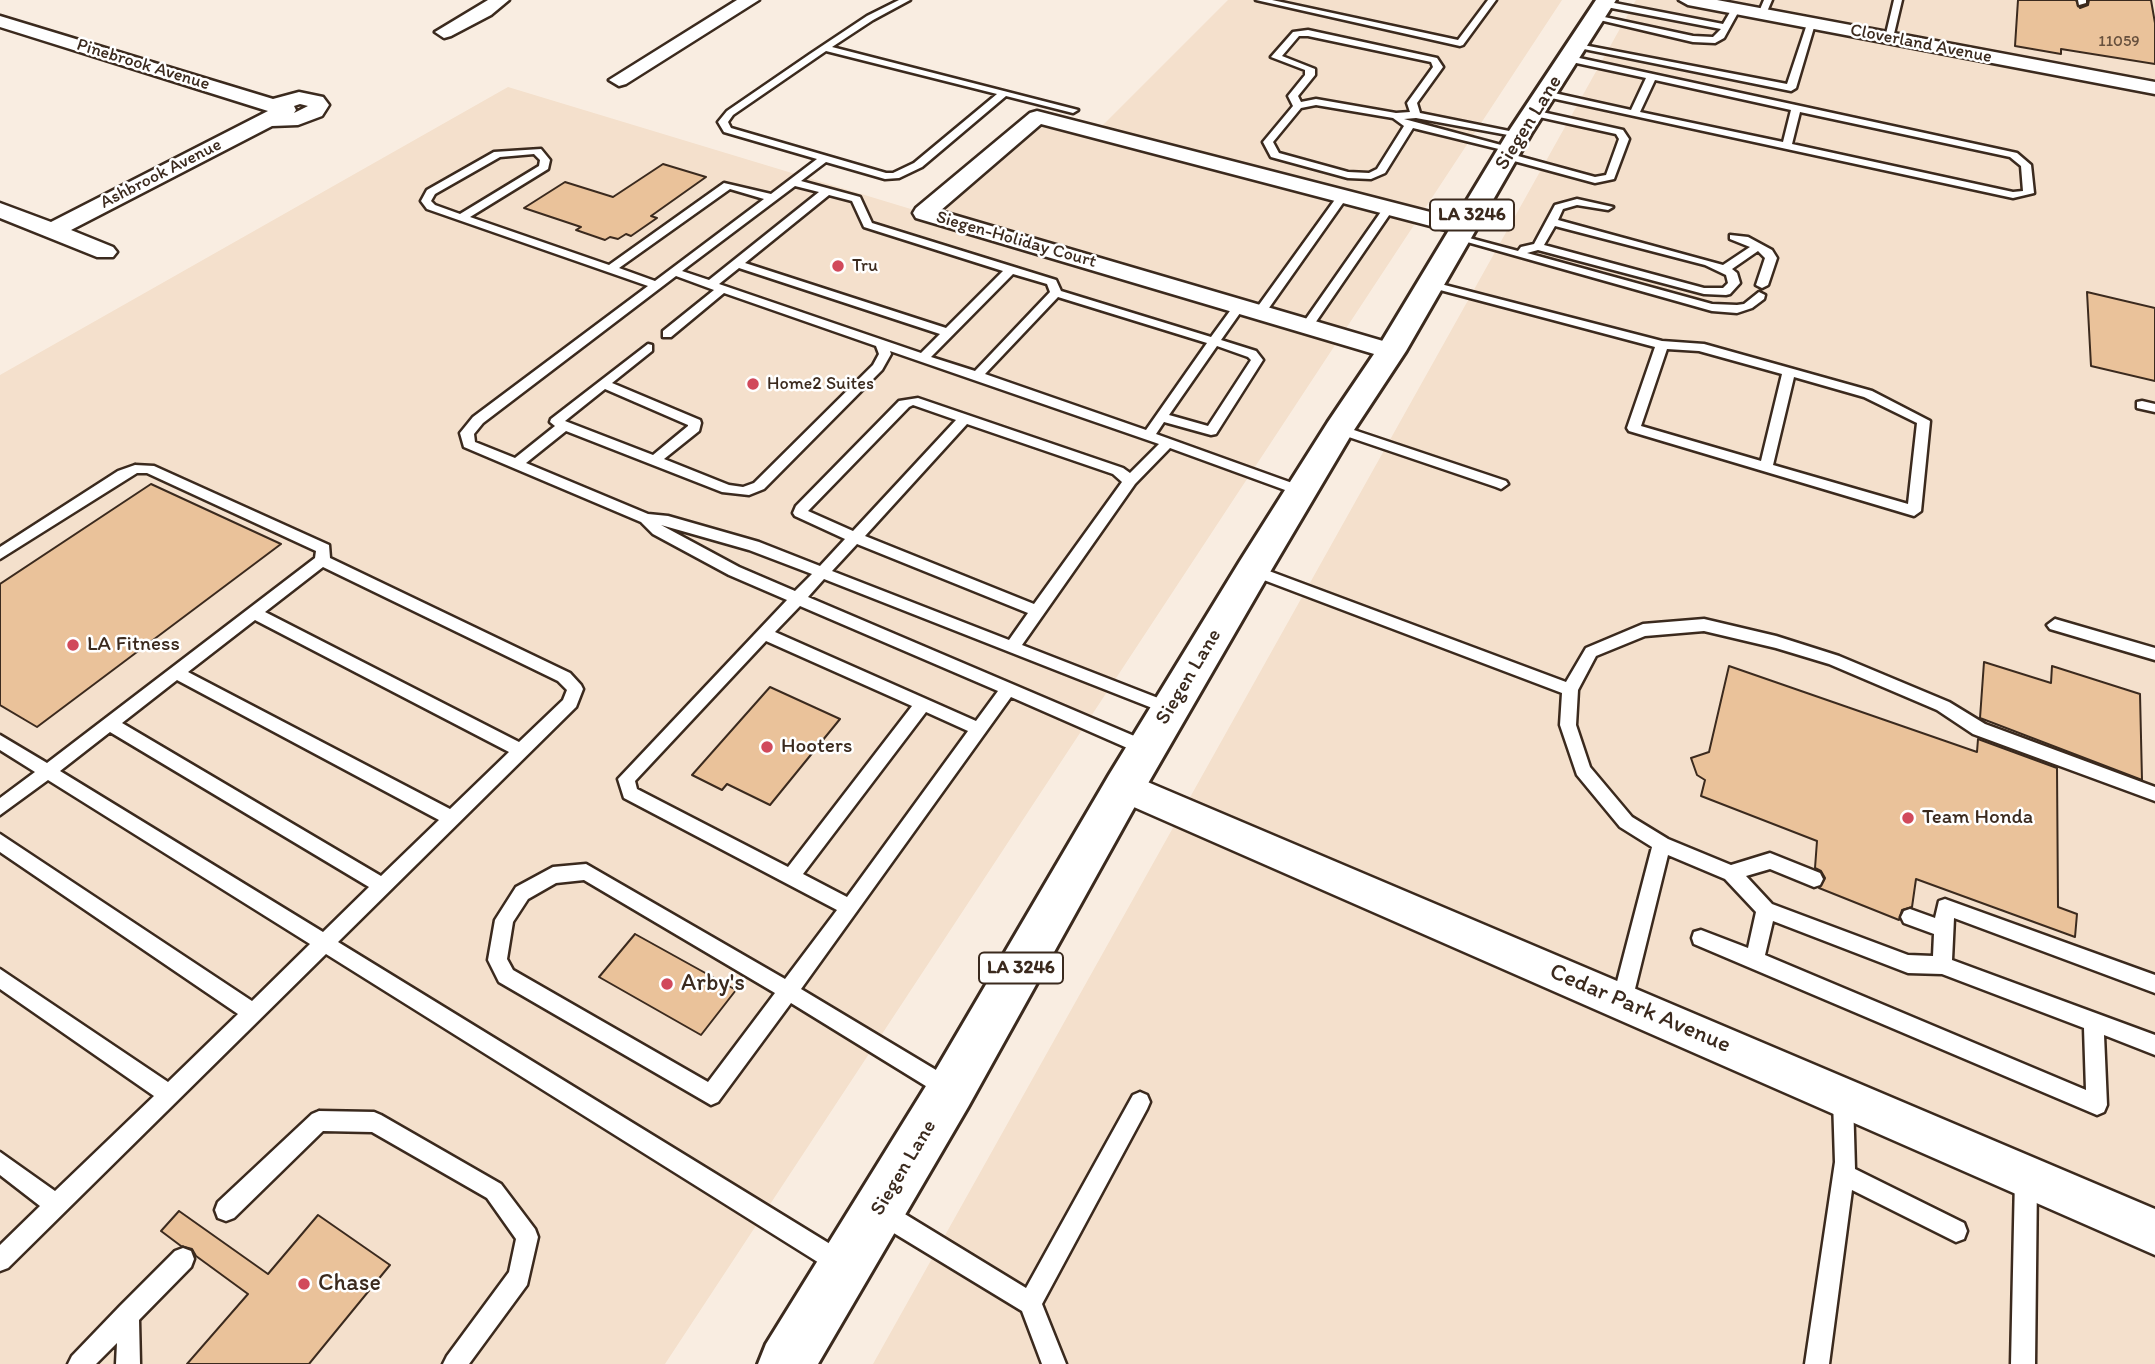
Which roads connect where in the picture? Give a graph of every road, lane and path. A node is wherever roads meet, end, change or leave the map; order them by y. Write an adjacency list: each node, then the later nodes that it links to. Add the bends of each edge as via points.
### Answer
1 (500, 0): 16 (street)
2 (750, 0): 21 (street)
3 (906, 0): 18 (lane)
4 (1260, 0): 11 (lane)
5 (1307, 0): 11 (lane)
6 (1492, 0): 11 (lane, via 1461,43)
7 (1691, 0): 12 (street, Cloverland Avenue)
8 (1898, 0): 17 (lane)
9 (1601, 7): 15 (lane); 15 (lane, via 1705,41 1715,40); 19 (main road, Siegen Lane / LA 3246)
10 (1765, 7): 12 (street, Cloverland Avenue); 14 (street, Cloverland Avenue)
11 (1299, 8)
12 (1736, 9): 15 (lane)
13 (0, 21): 27 (street, Pinebrook Avenue)
14 (1811, 24): 17 (street, Cloverland Avenue); 19 (lane, via 1791,88)
15 (1726, 27)
16 (444, 32)
17 (1889, 38): 22 (street, Cloverland Avenue)
18 (825, 48): 23 (lane); 34 (lane, via 723,122 727,130)
19 (1574, 53): 20 (lane); 32 (main road, Siegen Lane / LA 3246)
20 (1653, 76): 25 (lane); 28 (lane)
21 (619, 80)
22 (2155, 88)
23 (1004, 93): 26 (lane); 34 (lane, via 905,173 885,176)
24 (1298, 106): 29 (lane, via 1293,96 1310,69 1276,57 1296,34 1308,33 1434,60 1438,68 1412,103); 30 (lane, via 1316,102); 31 (lane, via 1268,142 1275,155 1348,175 1371,176 1381,171)
25 (1796, 107): 33 (lane); 33 (lane, via 2013,155 2026,165 2029,193 2013,195)
26 (1073, 110)
27 (276, 112): 44 (street, Ashbrook Avenue)
28 (1634, 112): 32 (lane); 33 (lane)
29 (1416, 114): 30 (lane); 32 (lane)
30 (1396, 116): 31 (lane)
31 (1409, 125): 32 (lane)
32 (1523, 129): 32 (lane, via 1620,132 1624,139 1610,177 1595,180); 45 (main road, Siegen Lane / LA 3246)
33 (1787, 145)
34 (825, 158): 35 (lane)
35 (794, 182): 36 (lane); 38 (lane)
36 (827, 191): 51 (lane); 53 (lane, via 856,199 868,225)
37 (1343, 196): 40 (street, Siegen-Holiday Court); 60 (lane); 60 (street, Siegen-Holiday Court, via 1037,117 925,213)
38 (773, 198): 52 (lane, via 729,185); 55 (lane)
39 (1608, 207): 43 (lane, via 1568,203 1559,207)
40 (1389, 208): 45 (street, Siegen-Holiday Court); 61 (lane)
41 (0, 209): 44 (street)
42 (461, 218): 42 (lane, via 431,207 426,201 431,192 498,154 537,151 545,160 544,167); 52 (lane)
43 (1554, 222): 48 (lane); 54 (lane)
44 (53, 230): 49 (street)
45 (1462, 233): 50 (lane); 56 (main road, Siegen Lane / LA 3246)
46 (1734, 237): 47 (lane)
47 (1758, 246): 50 (lane, via 1771,258 1761,290 1758,299 1737,309 1712,307); 54 (lane)
48 (1538, 247): 50 (lane); 54 (lane, via 1704,291 1726,292 1734,283 1731,273)
49 (105, 252)
50 (1520, 255)
51 (737, 264): 58 (lane); 62 (lane)
52 (610, 269): 57 (lane)
53 (1011, 270): 59 (lane, via 1052,282); 62 (lane)
54 (1723, 270)
55 (674, 272): 57 (lane); 58 (lane)
56 (1430, 284): 66 (lane); 68 (main road, Siegen Lane / LA 3246)
57 (657, 285): 80 (lane, via 467,433 469,444)
58 (716, 287): 63 (lane); 65 (lane)
59 (1056, 293): 64 (lane); 71 (lane)
60 (1249, 309): 61 (street, Siegen-Holiday Court); 64 (lane)
61 (1307, 326): 68 (street, Siegen-Holiday Court)
62 (948, 333): 69 (lane)
63 (667, 334)
64 (1213, 341): 73 (lane); 73 (lane, via 1252,354 1257,360 1211,431)
65 (878, 343): 69 (lane); 79 (lane, via 885,354 878,367 759,486 744,492 727,489)
66 (1662, 345): 70 (lane, via 1700,347); 81 (lane, via 1634,429)
67 (648, 348): 72 (lane)
68 (1391, 351): 76 (main road, Siegen Lane / LA 3246)
69 (923, 358): 71 (lane)
70 (1789, 372): 81 (lane); 81 (lane, via 1868,394 1924,422 1913,511)
71 (977, 376): 77 (lane)
72 (604, 384): 75 (lane, via 556,422); 79 (lane, via 695,423)
73 (1161, 417): 77 (lane)
74 (965, 418): 82 (lane, via 1118,471); 86 (lane); 86 (lane, via 913,401 904,404 803,506 800,513)
75 (565, 425): 79 (lane); 80 (lane)
76 (1339, 429): 83 (lane); 84 (main road, Siegen Lane / LA 3246)
77 (1149, 435): 78 (lane)
78 (1169, 442): 82 (lane); 84 (lane)
79 (654, 460)
80 (516, 464): 85 (lane)
81 (1766, 468)
82 (1130, 481): 92 (lane)
83 (1501, 484)
84 (1301, 491): 89 (main road, Siegen Lane / LA 3246)
85 (646, 519): 90 (lane, via 668,521 754,547); 91 (lane, via 658,531 734,571)
86 (855, 538): 90 (lane); 92 (lane)
87 (0, 554): 88 (lane, via 123,474 149,469 324,549)
88 (322, 560): 93 (lane); 107 (lane, via 564,677 575,689 570,703)
89 (1252, 570): 100 (lane); 102 (main road, Siegen Lane / LA 3246)
90 (822, 574): 91 (lane); 96 (lane)
91 (799, 599): 95 (lane); 99 (lane)
92 (1037, 611): 96 (lane)
93 (254, 613): 98 (lane); 107 (lane)
94 (2056, 625): 97 (lane)
95 (765, 634): 101 (lane); 116 (lane, via 626,779 630,793)
96 (1011, 648): 102 (lane)
97 (2155, 654)
98 (177, 673): 103 (lane); 112 (lane)
99 (1008, 689): 104 (lane); 106 (lane)
100 (1570, 690): 110 (lane, via 1591,652 1643,630 1704,625 1834,660 1943,706 1979,729); 114 (lane, via 1568,725 1583,770 1626,822)
101 (923, 704): 104 (lane); 116 (lane)
102 (1170, 709): 106 (main road, Siegen Lane / LA 3246)
103 (110, 724): 108 (lane); 118 (lane)
104 (979, 729): 119 (lane)
105 (0, 742): 108 (lane)
106 (1147, 749): 109 (main road, Siegen Lane / LA 3246)
107 (521, 751): 112 (lane)
108 (47, 772): 111 (lane); 124 (lane)
109 (1124, 787): 130 (street, Cedar Park Avenue); 134 (main road, Siegen Lane / LA 3246)
110 (2155, 794)
111 (0, 808)
112 (452, 818): 118 (lane)
113 (0, 842): 131 (lane)
114 (1662, 844): 115 (lane); 130 (lane)
115 (1731, 873): 117 (lane, via 1770,862); 120 (lane)
116 (790, 877): 119 (lane)
117 (1814, 879)
118 (383, 886): 124 (lane)
119 (850, 908): 129 (lane)
120 (1766, 910): 125 (lane); 126 (lane, via 1908,964)
121 (1910, 917): 122 (lane)
122 (1944, 929): 126 (lane); 128 (lane, via 1945,907)
123 (1701, 938): 125 (lane)
124 (324, 943): 131 (lane); 148 (lane)
125 (1755, 960): 132 (lane, via 2097,1105)
126 (1941, 965): 132 (lane)
127 (0, 978): 135 (lane)
128 (2155, 984)
129 (788, 991): 129 (lane, via 711,1095 506,976 497,960 504,920 522,894 553,876 586,872); 134 (lane)
130 (1622, 1001): 136 (street, Cedar Park Avenue)
131 (253, 1013): 135 (lane)
132 (2094, 1022): 133 (lane)
133 (2155, 1045)
134 (951, 1090): 143 (main road, Siegen Lane / LA 3246)
135 (169, 1094): 141 (lane)
136 (1843, 1097): 139 (lane); 140 (street, Cedar Park Avenue)
137 (1140, 1102): 149 (lane)
138 (0, 1162): 141 (lane)
139 (1843, 1174): 144 (lane); 156 (lane)
140 (2026, 1176): 145 (street, Cedar Park Avenue); 157 (lane)
141 (56, 1205): 147 (lane)
142 (226, 1210): 153 (lane, via 319,1121 374,1122 494,1191 527,1237 519,1276)
143 (878, 1211): 148 (main road, Siegen Lane / LA 3246); 149 (lane)
144 (1956, 1231)
145 (2155, 1232)
146 (183, 1259): 150 (lane)
147 (0, 1260)
148 (845, 1266): 154 (main road, Siegen Lane / LA 3246)
149 (1030, 1303): 155 (lane)
150 (128, 1314): 151 (lane); 152 (lane)
151 (80, 1364)
152 (128, 1364)
153 (455, 1364)
154 (786, 1364)
155 (1054, 1364)
156 (1817, 1364)
157 (2024, 1364)

